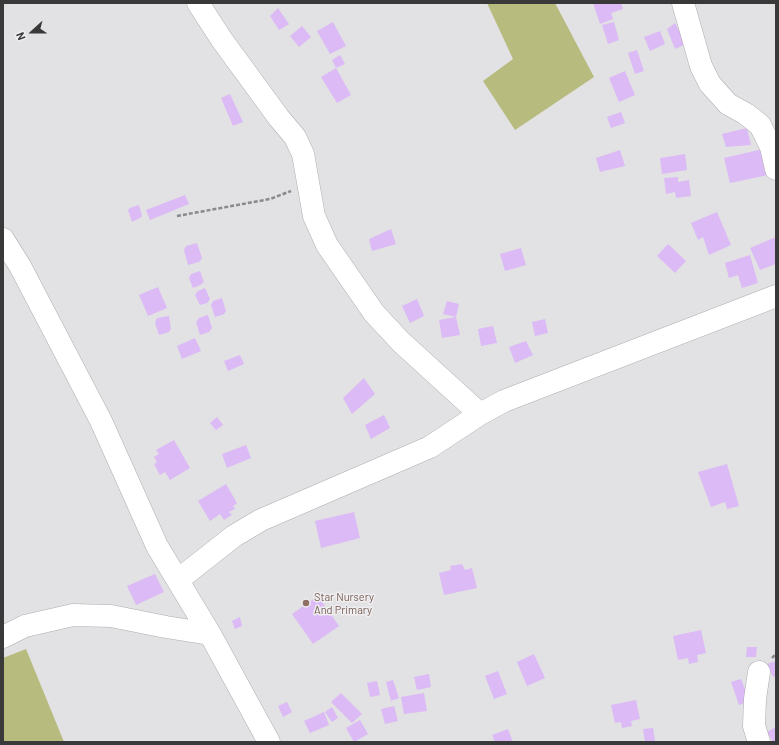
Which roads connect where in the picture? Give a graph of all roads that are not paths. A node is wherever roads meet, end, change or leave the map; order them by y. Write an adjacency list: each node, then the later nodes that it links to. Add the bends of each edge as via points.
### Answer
1 (198, 3): 6 (street, via 222,40 295,137 303,154 314,216 327,245 374,313 401,342)
2 (683, 3): 3 (street, via 701,66 710,84 728,104 760,125 771,147)
3 (776, 168)
4 (3, 239): 7 (street, via 20,266 102,421 157,546)
5 (776, 296): 6 (street, via 511,398)
6 (480, 414): 7 (street, via 430,447 261,520 234,536)
7 (178, 580): 10 (street)
8 (3, 620): 9 (street)
9 (25, 626): 10 (street, via 73,615 111,616); 11 (street)
10 (210, 634): 13 (street)
11 (3, 637)
12 (759, 672): 14 (street, via 754,726)
13 (269, 742)
14 (759, 742)

